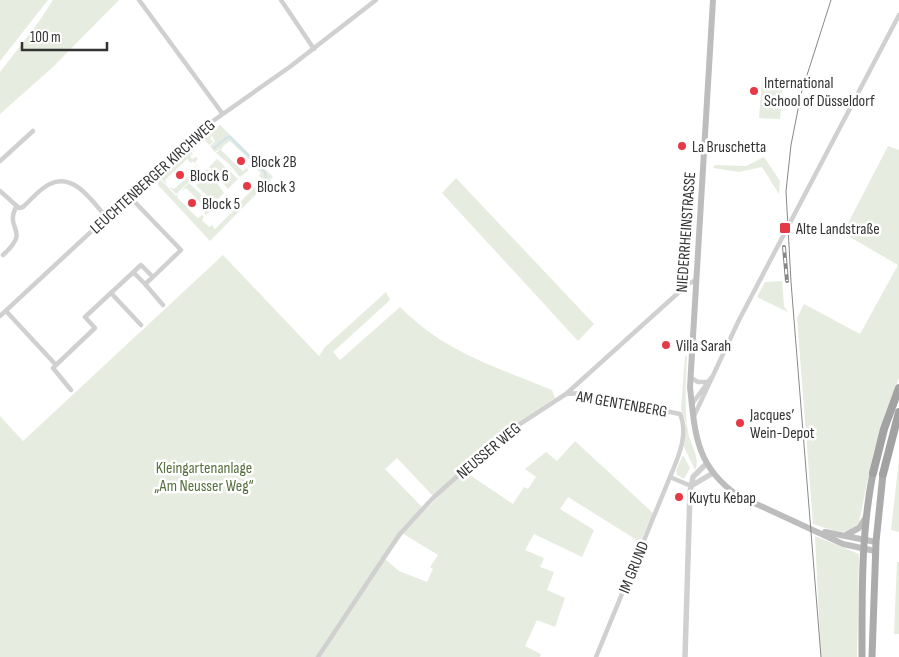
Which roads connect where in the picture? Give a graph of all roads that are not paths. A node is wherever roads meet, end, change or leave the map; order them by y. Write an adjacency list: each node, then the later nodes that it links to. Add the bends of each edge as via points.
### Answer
1 (139, 0): 9 (street)
2 (281, 0): 8 (street)
3 (366, 0): 6 (street)
4 (376, 0): 6 (street, LEUCHTENBERGER KIRCHWEG)
5 (713, 0): 19 (main road, NIEDERRHEINSTRASSE)
6 (370, 5): 8 (street, LEUCHTENBERGER KIRCHWEG)
7 (899, 15): 27 (street, via 760,277)
8 (314, 49): 9 (street, LEUCHTENBERGER KIRCHWEG)
9 (222, 113): 13 (street, LEUCHTENBERGER KIRCHWEG)
10 (33, 131): 11 (street)
11 (0, 161)
12 (0, 192): 14 (street)
13 (128, 195): 15 (street, LEUCHTENBERGER KIRCHWEG); 18 (street, via 181,250)
14 (16, 207): 15 (street, via 24,207 49,184 70,183 80,188); 16 (street, via 12,214 16,242)
15 (106, 217): 23 (street, LEUCHTENBERGER KIRCHWEG)
16 (3, 255)
17 (134, 273): 18 (street, via 141,265); 20 (street); 21 (street)
18 (153, 277): 20 (street)
19 (696, 280): 28 (main road, NIEDERRHEINSTRASSE); 32 (street, NEUSSER WEG)
20 (145, 284): 22 (street)
21 (112, 293): 25 (street); 26 (street, via 85,317 95,328)
22 (163, 305)
23 (6, 311): 24 (street, LEUCHTENBERGER KIRCHWEG); 26 (street)
24 (0, 316)
25 (141, 325)
26 (56, 365): 31 (street, via 53,368)
27 (714, 375): 29 (street); 35 (street)
28 (690, 378): 29 (street); 33 (main road, NIEDERRHEINSTRASSE)
29 (706, 382): 33 (street)
30 (899, 388): 38 (highway)
31 (71, 390)
32 (566, 394): 40 (street, AM GENTENBERG, via 580,393 678,413 682,422 681,449); 49 (street, NEUSSER WEG, via 503,435 412,520)
33 (692, 404): 35 (main road, NIEDERRHEINSTRASSE)
34 (899, 412): 39 (highway)
35 (693, 420): 36 (main road, NIEDERRHEINSTRASSE, via 697,443)
36 (706, 464): 37 (main road, NIEDERRHEINSTRASSE); 41 (street, via 693,477)
37 (712, 473): 41 (street); 43 (main road, NIEDERRHEINSTRASSE, via 737,495 770,512)
38 (873, 473): 42 (main road)
39 (883, 474): 46 (main road)
40 (670, 477): 41 (street); 50 (street, IM GRUND)
41 (691, 486): 51 (street)
42 (866, 517): 44 (main road, via 852,534); 45 (main road)
43 (818, 530): 44 (main road); 47 (main road, via 843,544)
44 (841, 535): 45 (main road)
45 (864, 541): 46 (main road); 47 (main road)
46 (876, 542): 48 (main road)
47 (864, 549): 48 (main road); 52 (main road)
48 (875, 551): 53 (main road)
49 (318, 657)
50 (596, 657)
51 (685, 657)
52 (862, 657)
53 (872, 657)

